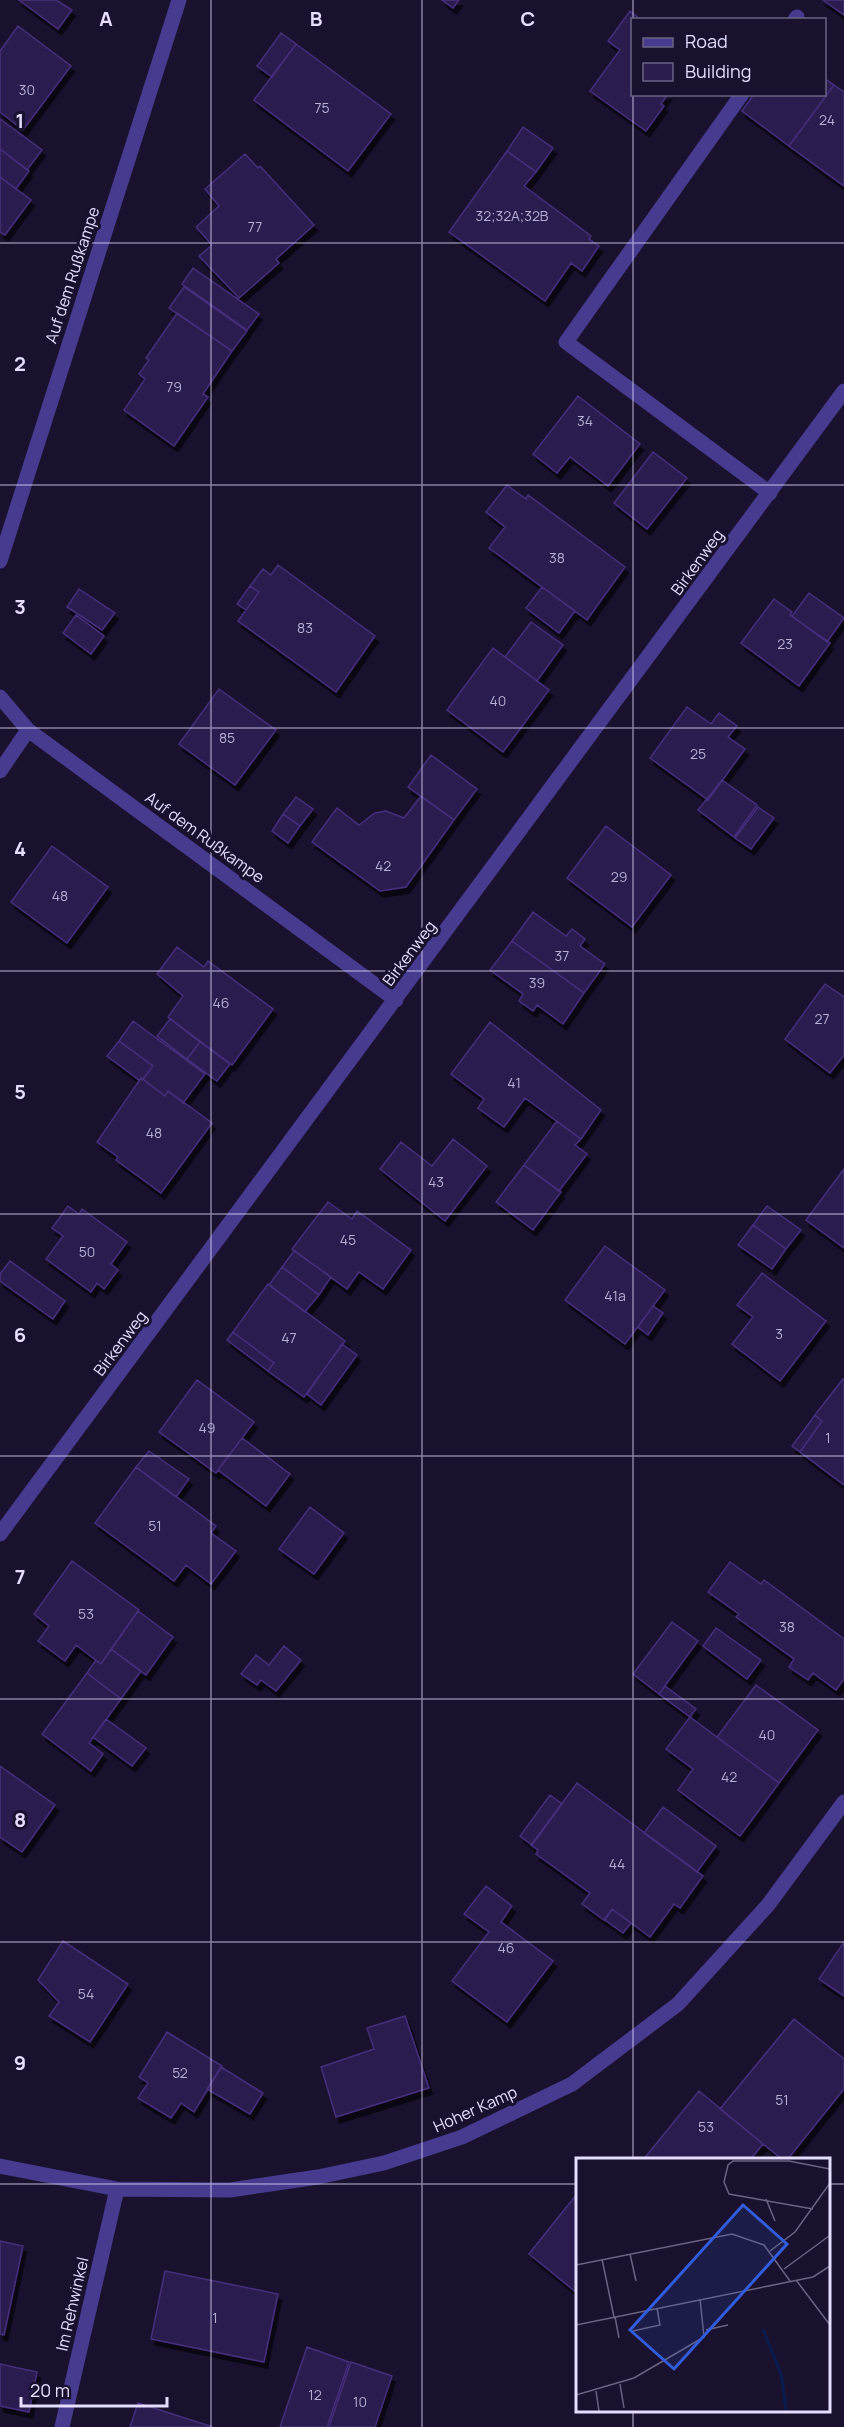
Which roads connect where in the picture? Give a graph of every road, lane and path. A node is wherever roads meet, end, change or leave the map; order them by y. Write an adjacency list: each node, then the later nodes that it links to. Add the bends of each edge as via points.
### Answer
1 (178, 0): 5 (street, Auf dem Rußkampe)
2 (741, 96): 4 (street, via 566,342)
3 (844, 391): 4 (street, Birkenweg)
4 (770, 493): 9 (street, Birkenweg)
5 (0, 561)
6 (0, 697): 7 (street, Auf dem Rußkampe)
7 (28, 730): 8 (street); 9 (street, Auf dem Rußkampe)
8 (0, 771)
9 (396, 1000): 10 (street, Birkenweg)
10 (0, 1534)
11 (844, 1802): 13 (street, Hoher Kamp, via 768,1905 678,2004 572,2084 462,2137 384,2163 230,2190)
12 (0, 2166): 13 (street, Hoher Kamp)
13 (117, 2189): 14 (street, Im Rehwinkel)
14 (62, 2427)

